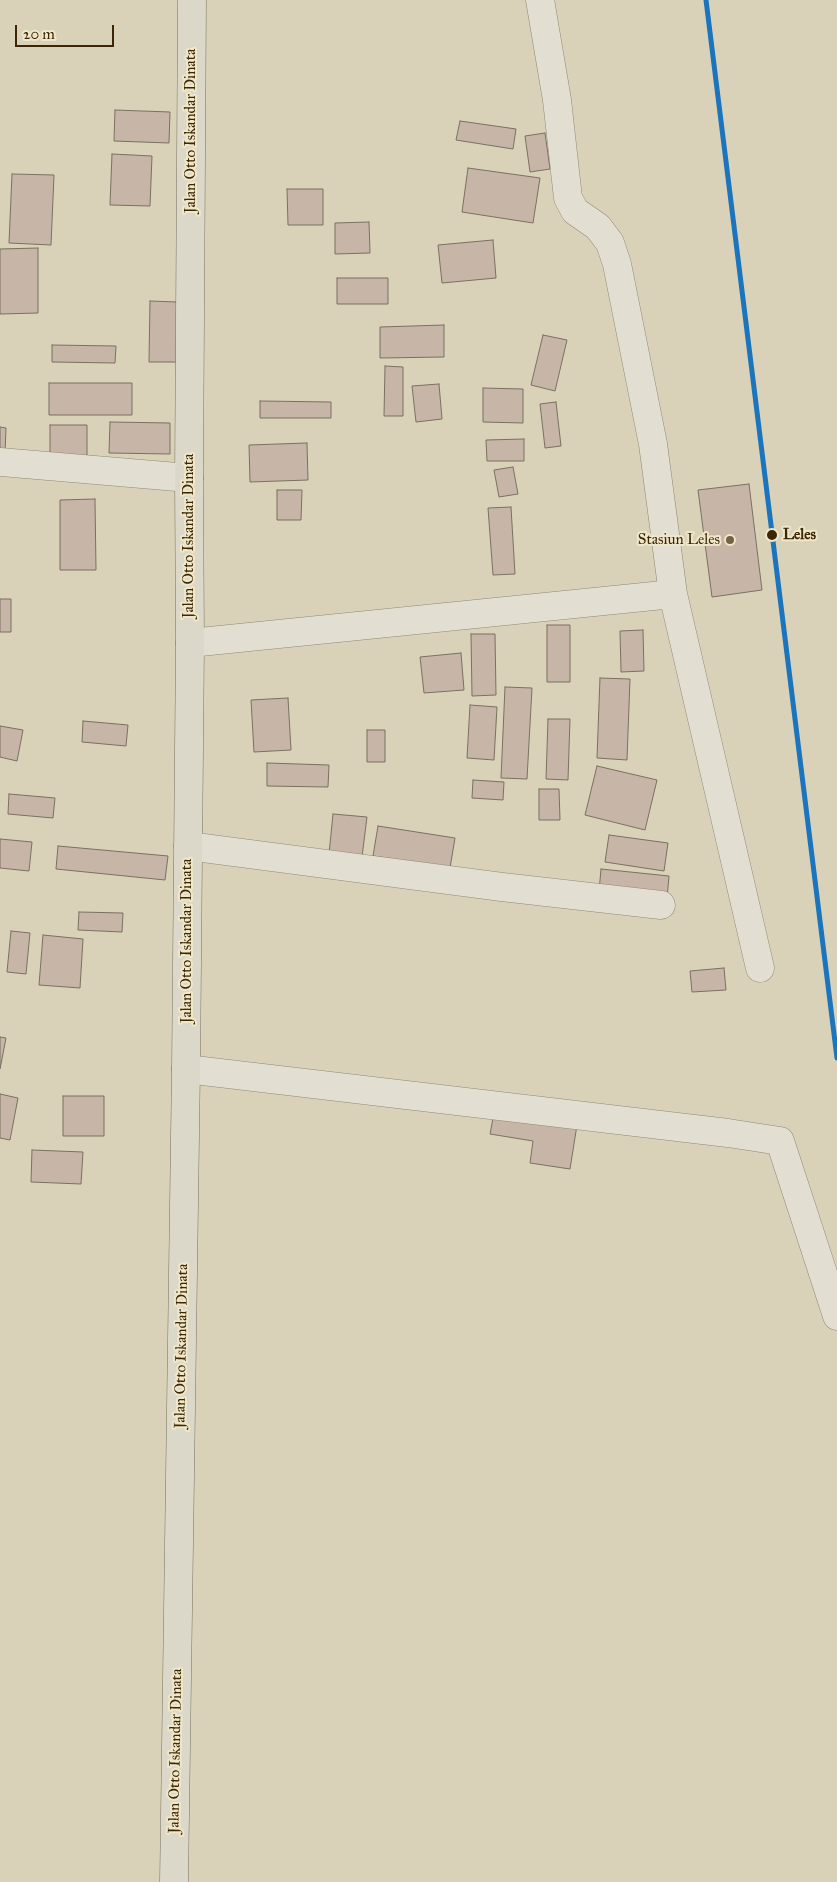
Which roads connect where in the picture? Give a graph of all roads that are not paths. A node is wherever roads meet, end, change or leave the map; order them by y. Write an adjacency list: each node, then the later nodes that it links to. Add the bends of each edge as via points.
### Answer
1 (192, 0): 4 (main road, Jalan Otto Iskandar Dinata)
2 (540, 0): 5 (street, via 557,100 568,198 575,211 598,227 610,243 617,264 652,444)
3 (0, 462): 4 (street)
4 (189, 478): 6 (main road, Jalan Otto Iskandar Dinata)
5 (673, 594): 6 (street); 9 (street)
6 (190, 643): 7 (main road, Jalan Otto Iskandar Dinata)
7 (188, 846): 8 (street); 10 (main road, Jalan Otto Iskandar Dinata)
8 (661, 905)
9 (760, 968)
10 (186, 1069): 11 (street, via 780,1142); 12 (main road, Jalan Otto Iskandar Dinata)
11 (837, 1316)
12 (174, 1882)

